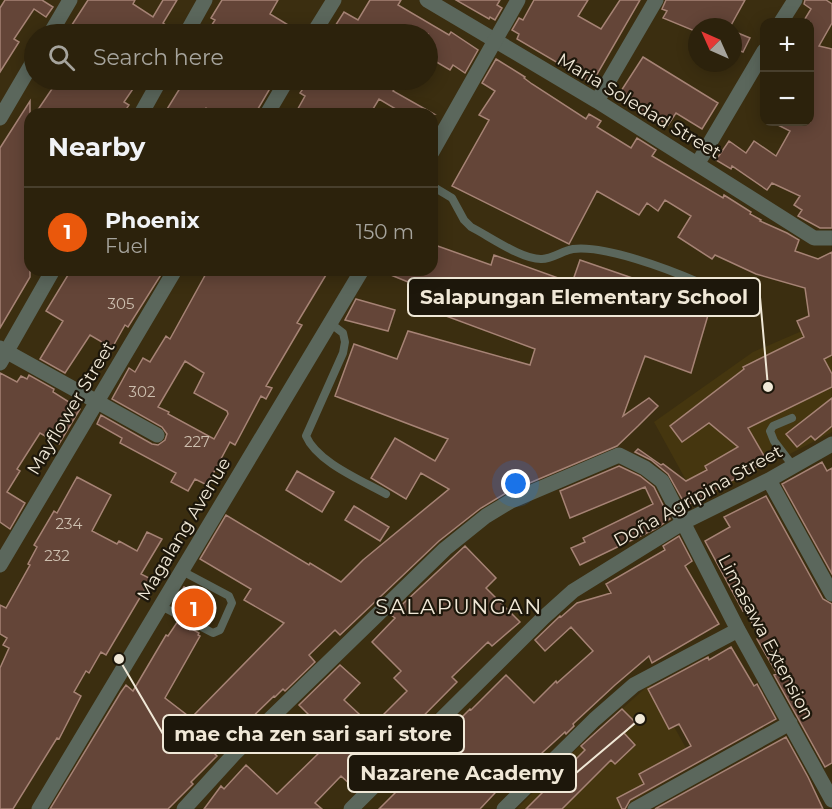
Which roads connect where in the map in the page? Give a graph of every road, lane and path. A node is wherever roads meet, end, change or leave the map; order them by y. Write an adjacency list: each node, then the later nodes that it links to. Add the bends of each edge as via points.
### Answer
1 (70, 0): 9 (street)
2 (205, 0): 10 (street)
3 (333, 0): 11 (street)
4 (427, 0): 12 (street, Maria Soledad Street)
5 (518, 0): 12 (street)
6 (656, 0): 17 (street)
7 (795, 0): 8 (street)
8 (784, 18)
9 (56, 24)
10 (192, 24)
11 (319, 24)
12 (493, 41): 17 (street, Maria Soledad Street); 21 (street)
13 (760, 59): 22 (street)
14 (24, 77): 20 (street)
15 (154, 90): 18 (street)
16 (281, 90): 19 (street)
17 (597, 101): 22 (street, Maria Soledad Street)
18 (144, 108)
19 (271, 108)
20 (0, 118)
21 (438, 141)
22 (698, 163): 24 (street, Maria Soledad Street, via 814,238)
23 (438, 190): 28 (lane, via 452,198 471,227 525,256 543,260 573,249 592,250 621,255)
24 (832, 238)
25 (49, 276): 30 (street)
26 (171, 276): 31 (street, Mayflower Street)
27 (358, 276): 29 (street, Magalang Avenue)
28 (698, 282)
29 (330, 323): 37 (lane, via 343,333 343,353 306,436 310,447 330,462); 40 (street, Magalang Avenue)
30 (2, 354): 31 (street)
31 (97, 403): 33 (street); 39 (street, Mayflower Street)
32 (792, 418): 35 (lane, via 770,431)
33 (157, 435)
34 (832, 444): 35 (street, Doña Agripina Street)
35 (793, 466): 36 (street, Doña Agripina Street)
36 (769, 480): 38 (street, Doña Agripina Street); 41 (street)
37 (386, 495)
38 (684, 522): 43 (street, Limasawa Extension); 47 (street, Limasawa Extension, via 662,482 619,455 511,501 445,549 236,752); 48 (street, Doña Agripina Street, via 573,591)
39 (0, 565)
40 (182, 571): 42 (street, Magalang Avenue); 42 (lane, via 229,596 232,603 220,630 213,633)
41 (832, 594)
42 (161, 606): 46 (street, Magalang Avenue)
43 (738, 630): 44 (street, Limasawa Extension); 49 (street, via 624,692)
44 (790, 723): 45 (street, Limasawa Extension); 50 (street)
45 (832, 800)
46 (39, 809)
47 (184, 809)
48 (351, 809)
49 (504, 809)
50 (635, 809)

